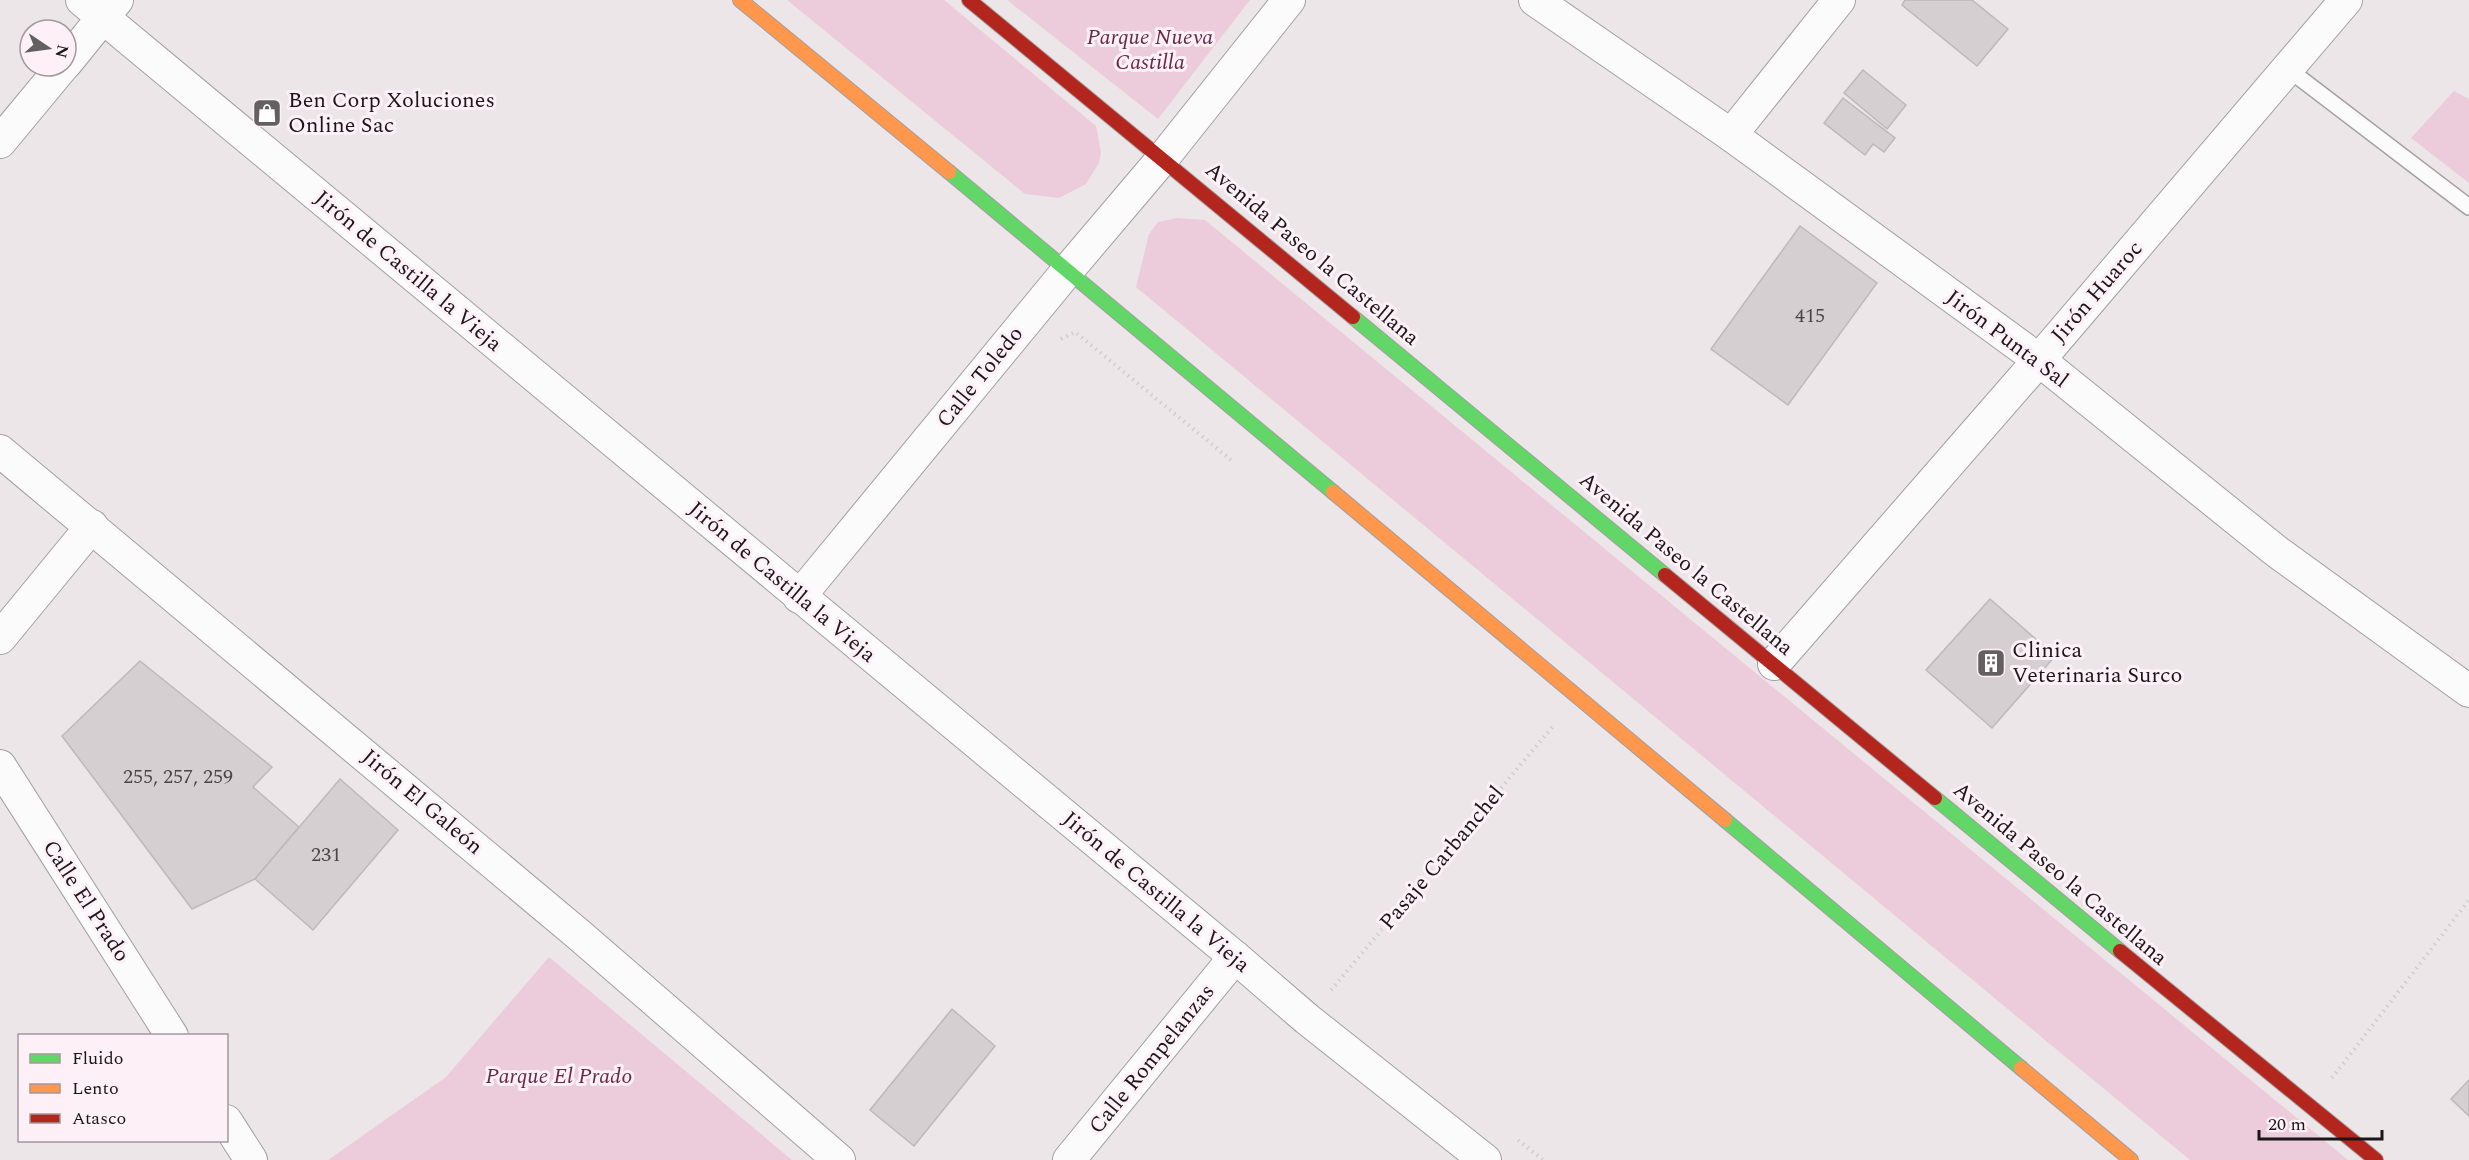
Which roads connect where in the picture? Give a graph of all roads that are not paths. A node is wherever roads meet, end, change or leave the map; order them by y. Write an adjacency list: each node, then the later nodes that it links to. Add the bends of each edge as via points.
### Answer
1 (740, 0): 15 (main road)
2 (969, 0): 13 (main road, Avenida Paseo la Castellana)
3 (1289, 0): 13 (street, Calle Toledo)
4 (1535, 0): 11 (street, Jirón Punta Sal)
5 (1839, 0): 11 (street)
6 (2346, 0): 9 (street, Jirón Huaroc)
7 (101, 6): 8 (street); 19 (street, Jirón de Castilla la Vieja)
8 (78, 43)
9 (2288, 69): 14 (lane); 16 (street, Jirón Huaroc)
10 (53, 78): 12 (street)
11 (1731, 135): 16 (street, Jirón Punta Sal)
12 (0, 142)
13 (1163, 158): 15 (street, Calle Toledo); 21 (main road, Avenida Paseo la Castellana)
14 (2469, 207)
15 (1068, 270): 19 (street, Calle Toledo); 31 (main road)
16 (2039, 360): 21 (street, Jirón Huaroc); 22 (street, Jirón Punta Sal, via 2276,551)
17 (0, 451): 18 (street, Jirón El Galeón)
18 (92, 526): 20 (street); 28 (street, Jirón El Galeón, via 578,934)
19 (799, 597): 24 (street, Jirón de Castilla la Vieja)
20 (0, 638)
21 (1774, 664): 32 (main road, Avenida Paseo la Castellana)
22 (2469, 691)
23 (0, 766): 25 (street, Calle El Prado)
24 (1235, 957): 29 (street, Calle Rompelanzas); 30 (street, Jirón de Castilla la Vieja)
25 (171, 1034)
26 (228, 1124): 27 (street)
27 (251, 1160)
28 (838, 1160)
29 (1069, 1160)
30 (1485, 1160)
31 (2131, 1160)
32 (2376, 1160)

